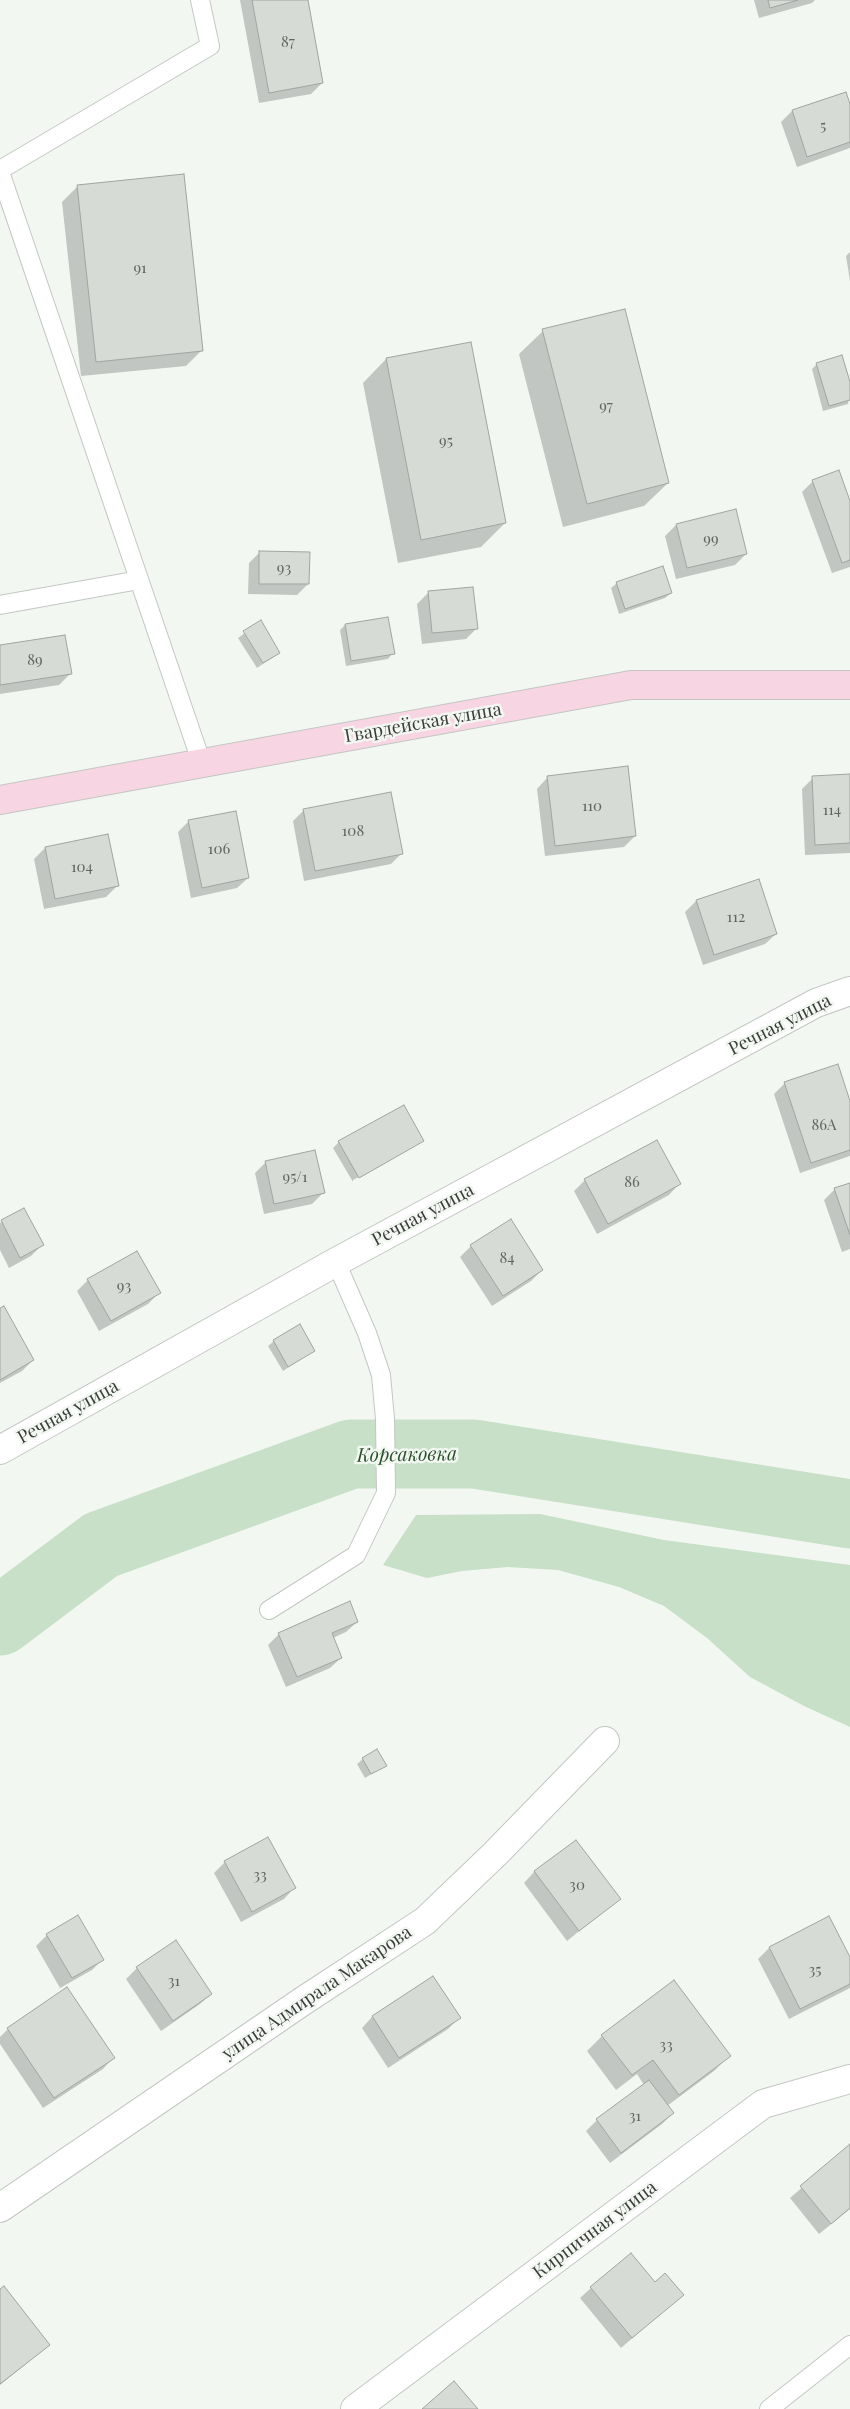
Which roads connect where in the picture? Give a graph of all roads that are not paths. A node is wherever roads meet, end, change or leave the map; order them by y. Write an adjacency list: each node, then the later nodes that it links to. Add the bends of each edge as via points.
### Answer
1 (200, 0): 2 (lane, via 210,46)
2 (0, 171): 3 (lane)
3 (139, 580): 4 (lane); 6 (lane)
4 (0, 605)
5 (850, 685): 6 (main road, Гвардейская улица, via 631,685)
6 (202, 764): 7 (main road, Гвардейская улица)
7 (0, 800)
8 (850, 990): 9 (street, Речная улица, via 816,1003)
9 (336, 1262): 10 (street, Речная улица); 11 (lane, via 381,1374 386,1493 356,1555)
10 (0, 1450)
11 (269, 1610)
12 (605, 1741): 14 (street, улица Адмирала Макарова, via 425,1921 294,2006)
13 (850, 2079): 16 (street, Кирпичная улица, via 763,2104)
14 (0, 2208)
15 (850, 2345): 17 (lane)
16 (355, 2409)
17 (769, 2409)

